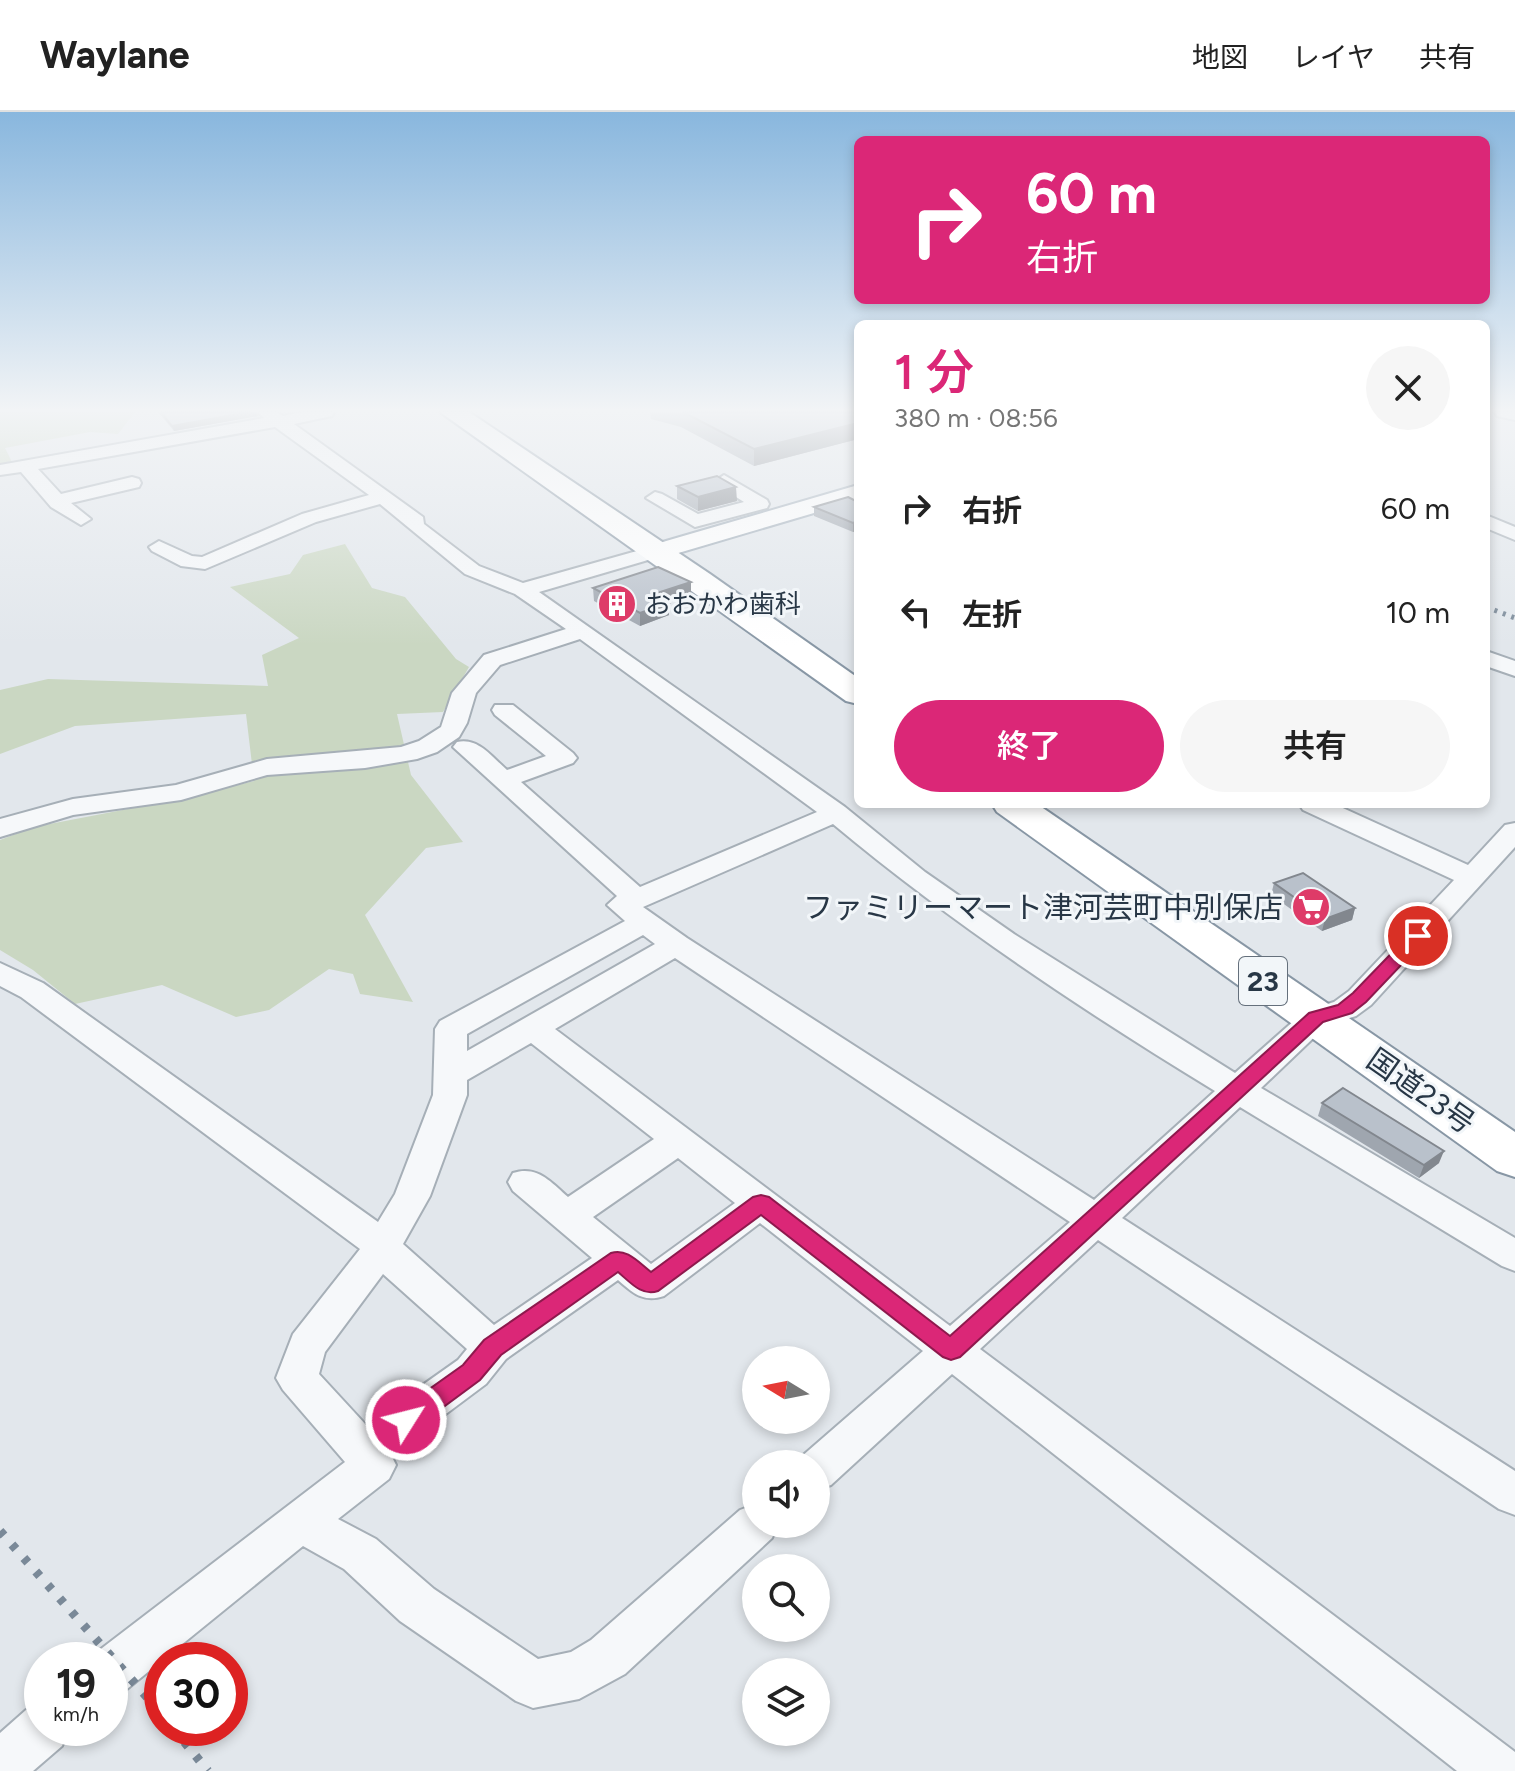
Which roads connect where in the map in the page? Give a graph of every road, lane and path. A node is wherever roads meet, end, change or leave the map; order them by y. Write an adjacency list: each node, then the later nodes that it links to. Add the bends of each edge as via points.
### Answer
1 (46, 489): 10 (street)
2 (105, 489): 10 (street)
3 (374, 489): 8 (street)
4 (574, 489): 15 (highway)
5 (585, 489): 15 (highway)
6 (737, 489): 9 (street, via 760,504 695,521)
7 (854, 493): 15 (main road)
8 (384, 497): 14 (street, via 309,518 205,563 188,562); 16 (street, via 472,570)
9 (655, 498)
10 (56, 501): 11 (street)
11 (81, 519)
12 (1490, 523): 13 (street)
13 (1515, 534)
14 (159, 547)
15 (668, 549): 16 (street); 20 (highway, via 741,587); 21 (highway, via 691,583)
16 (522, 590): 17 (street)
17 (583, 631): 28 (street); 29 (street, via 492,660 460,700 453,729 418,749 360,761 251,770 183,792 91,805)
18 (1490, 660): 19 (street)
19 (1515, 669)
20 (854, 671)
21 (854, 691)
22 (504, 710): 24 (street, via 564,758)
23 (466, 747): 24 (street)
24 (503, 780): 32 (street)
25 (1017, 808): 35 (highway, 国道23号 / 23)
26 (1052, 808): 35 (highway, 国道23号 / 23)
27 (1321, 808): 31 (street)
28 (836, 813): 32 (street); 38 (street, via 1003,941)
29 (0, 829)
30 (1515, 831): 31 (street)
31 (1473, 878): 35 (street)
32 (640, 910): 33 (street); 37 (street, via 451,1029)
33 (676, 945): 36 (street); 45 (street)
34 (3, 978): 46 (street, via 32,990)
35 (1331, 1013): 38 (street); 39 (highway, 国道23号 / 23); 41 (highway, 国道23号 / 23)
36 (532, 1027): 37 (street); 40 (street)
37 (449, 1076): 46 (street, via 450,1095 412,1196)
38 (1239, 1089): 45 (street); 47 (street)
39 (1515, 1126)
40 (679, 1140): 43 (street); 44 (street)
41 (1515, 1158)
42 (526, 1182): 44 (street)
43 (761, 1203): 48 (street, via 650,1285); 50 (street)
44 (567, 1216): 48 (street)
45 (1097, 1219): 50 (street); 53 (street)
46 (383, 1246): 49 (street); 51 (street, via 307,1346 297,1378)
47 (1515, 1256)
48 (619, 1259): 49 (street)
49 (492, 1347): 51 (street, via 472,1372)
50 (951, 1350): 52 (street); 59 (street)
51 (362, 1452): 54 (street, via 374,1465)
52 (830, 1458)
53 (1515, 1495)
54 (301, 1522): 55 (street, via 360,1554 417,1605 533,1684 579,1675 608,1657); 56 (street)
55 (742, 1537)
56 (128, 1657)
57 (24, 1745): 58 (street)
58 (0, 1766)
59 (1498, 1771)

